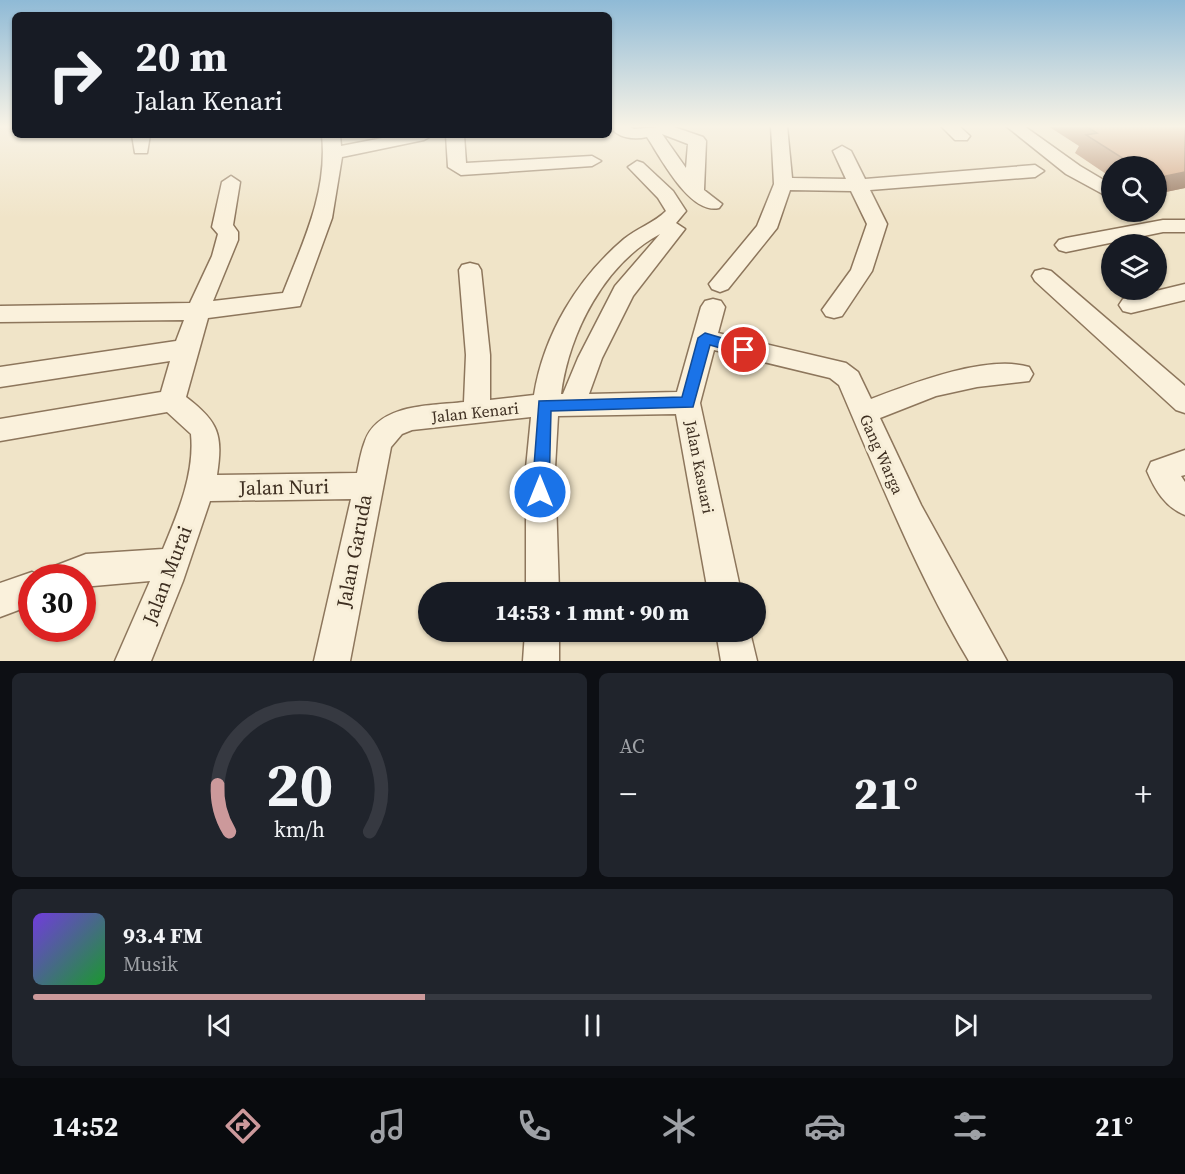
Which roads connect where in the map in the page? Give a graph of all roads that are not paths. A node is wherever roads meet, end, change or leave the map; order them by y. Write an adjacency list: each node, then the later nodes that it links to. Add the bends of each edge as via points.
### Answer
1 (331, 157): 28 (street, via 325,206 292,300)
2 (456, 157): 8 (street, via 457,167 462,170)
3 (674, 157): 15 (street)
4 (697, 157): 15 (street)
5 (781, 157): 12 (street, Jalan Kasuari)
6 (845, 157): 13 (street)
7 (1055, 157): 14 (street)
8 (592, 161)
9 (637, 167): 37 (street, via 666,195 676,211 669,221 638,238 600,275 569,317)
10 (1035, 171): 13 (street)
11 (231, 182): 28 (street, via 222,227 228,232 226,245)
12 (783, 184): 13 (street); 30 (street, Jalan Kasuari, via 767,228 717,295)
13 (858, 185): 27 (street, via 877,224 861,271)
14 (1101, 187)
15 (694, 192): 16 (street)
16 (712, 204)
17 (1156, 222): 18 (street)
18 (1163, 226): 19 (street); 21 (street); 22 (street)
19 (1185, 226)
20 (675, 228): 37 (street, via 623,292 590,358)
21 (1185, 241)
22 (1066, 245)
23 (470, 270): 38 (street, via 478,355)
24 (1043, 276): 35 (street)
25 (1185, 291): 26 (street)
26 (1131, 305)
27 (834, 310)
28 (198, 311): 29 (street); 31 (street)
29 (0, 314)
30 (705, 338): 36 (street, Jalan Kasuari); 39 (street, Gang Warga, via 837,370 853,387)
31 (187, 349): 33 (street); 34 (street)
32 (1020, 374): 39 (street, via 977,377 932,387)
33 (0, 377)
34 (172, 401): 40 (street); 44 (street, Jalan Murai, via 197,421 206,435)
35 (1185, 402)
36 (687, 403): 37 (street, Jalan Kenari); 49 (street, Jalan Kasuari)
37 (558, 405): 38 (street, Jalan Kenari); 48 (street, via 540,471)
38 (477, 412): 41 (street, Jalan Kenari, via 411,419 392,426)
39 (864, 413): 58 (street, Gang Warga, via 960,614)
40 (0, 430)
41 (378, 442): 43 (street, Jalan Garuda)
42 (1185, 462): 45 (street, via 1161,471)
43 (368, 486): 44 (street, Jalan Nuri); 55 (street, Jalan Garuda)
44 (200, 488): 46 (street, Jalan Murai)
45 (1185, 501)
46 (173, 564): 47 (street); 54 (street, Jalan Murai)
47 (96, 569)
48 (543, 582)
49 (723, 582)
50 (18, 593): 51 (street)
51 (0, 600)
52 (542, 642): 56 (street)
53 (735, 642): 57 (street)
54 (133, 661)
55 (332, 661)
56 (542, 661)
57 (739, 661)
58 (989, 661)

